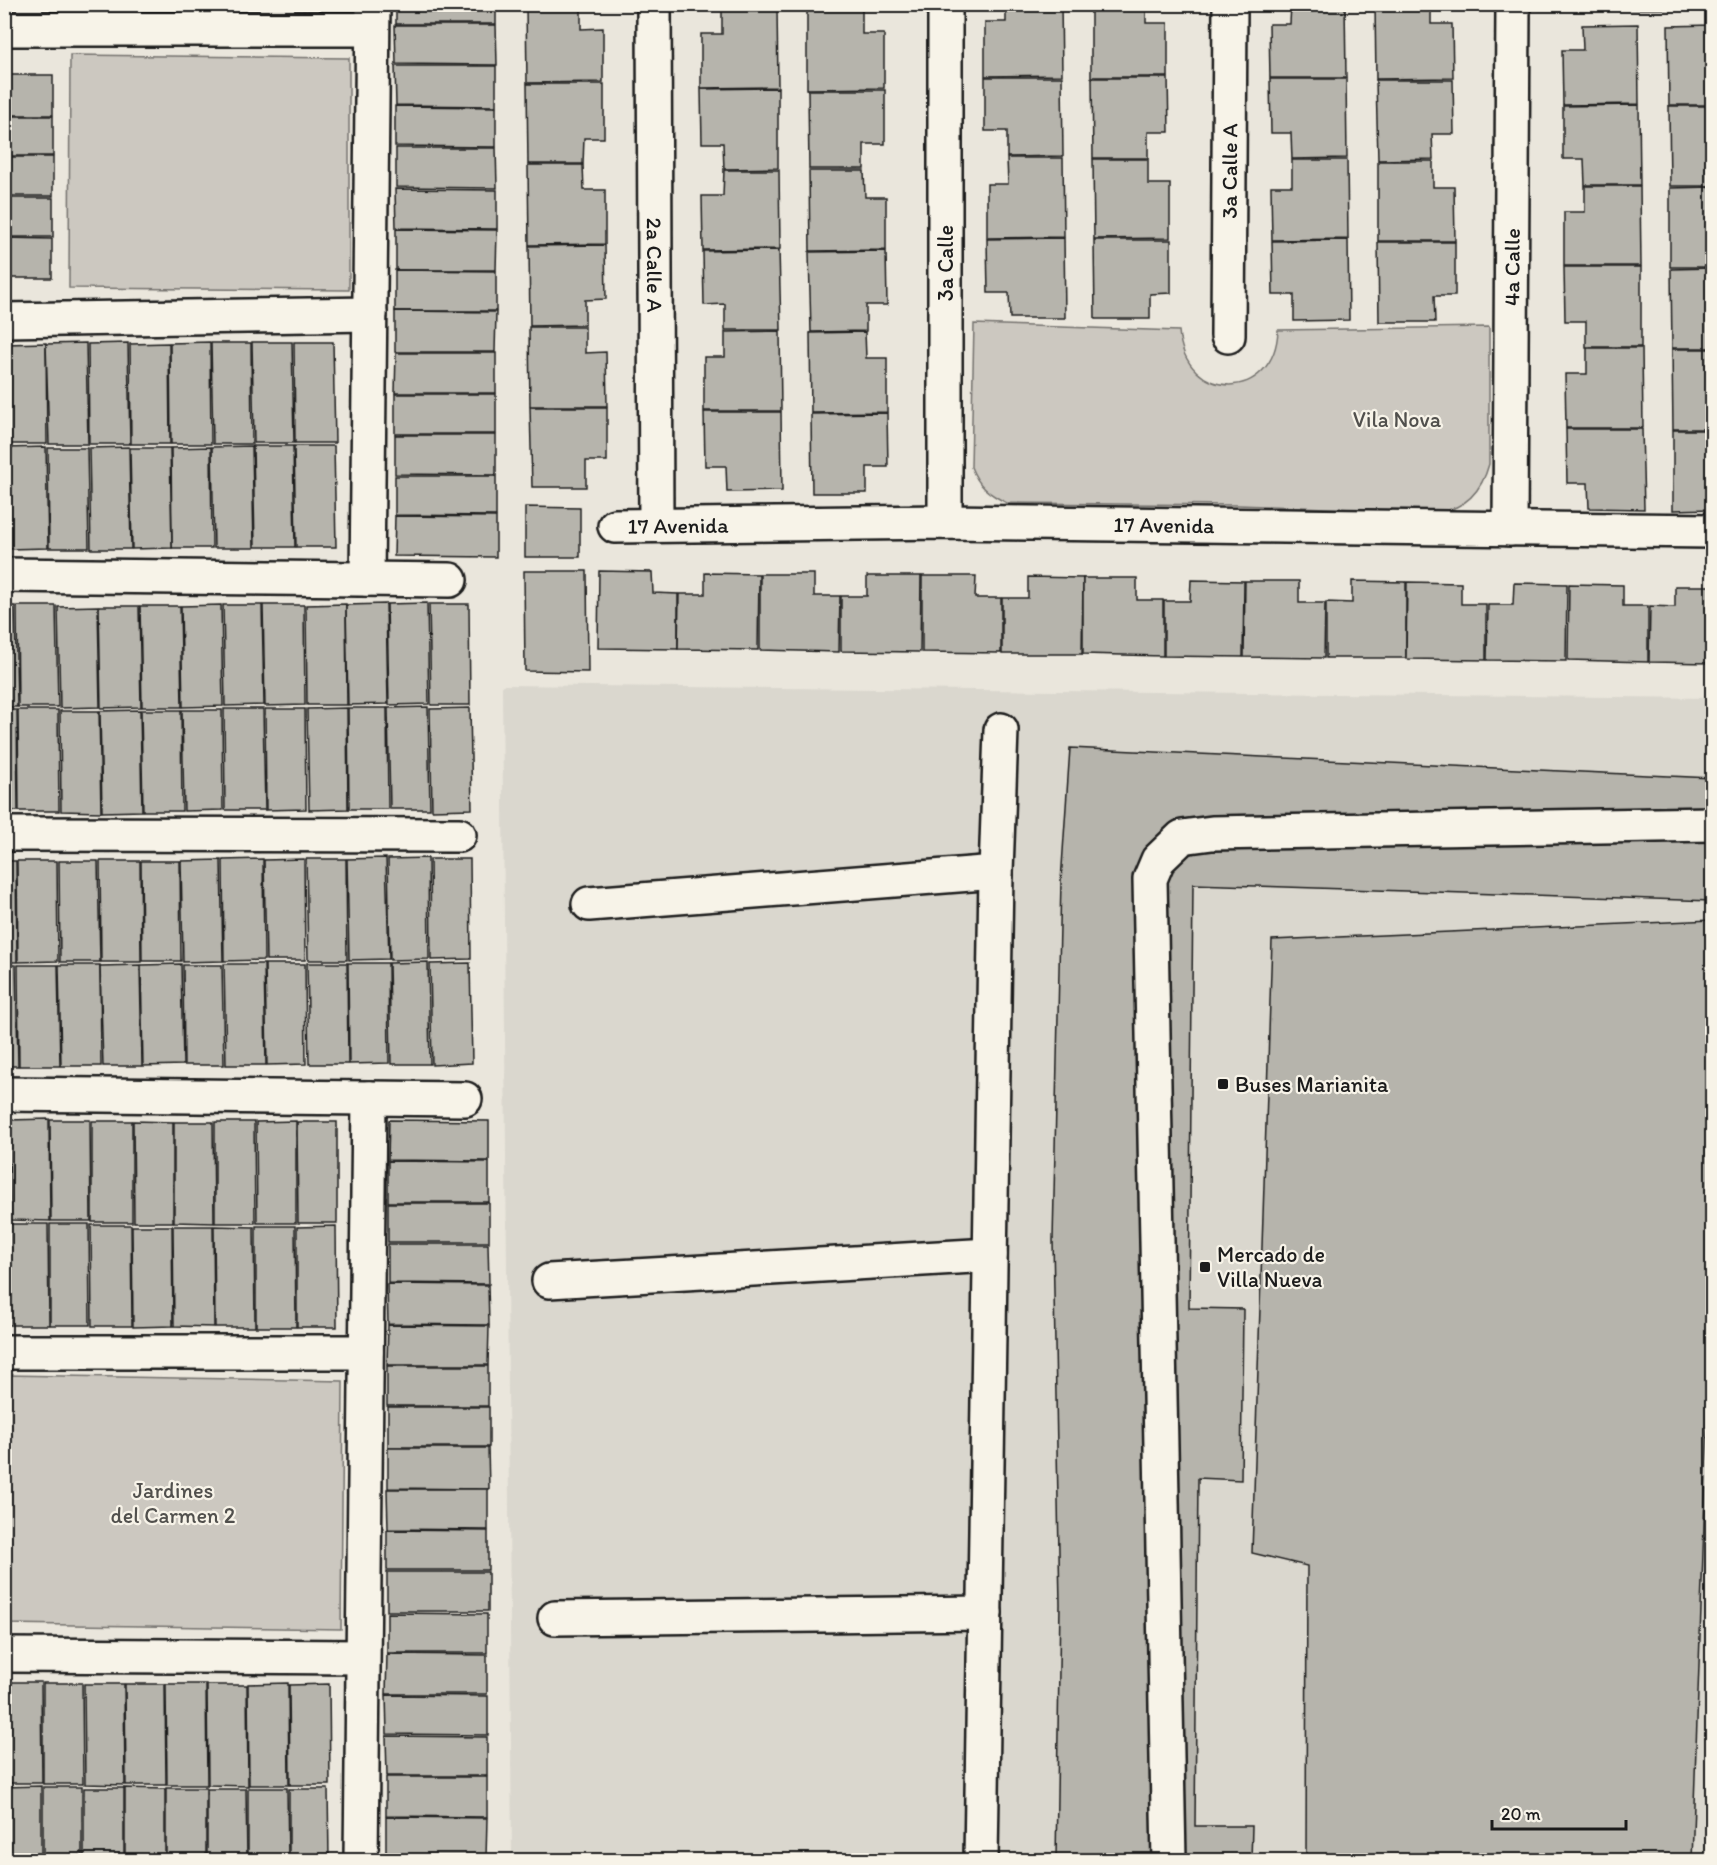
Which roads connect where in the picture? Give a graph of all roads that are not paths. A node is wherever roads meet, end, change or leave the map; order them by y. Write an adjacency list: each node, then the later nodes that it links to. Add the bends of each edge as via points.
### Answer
1 (654, 4): 11 (street, 2a Calle A)
2 (945, 4): 10 (street, 3a Calle)
3 (1230, 4): 9 (street, 3a Calle A)
4 (1513, 4): 13 (street, 4a Calle)
5 (373, 17): 6 (street); 7 (street)
6 (4, 29)
7 (370, 314): 8 (street); 16 (street)
8 (4, 320)
9 (1228, 336)
10 (945, 522): 11 (street, 17 Avenida); 13 (street, 17 Avenida)
11 (656, 525): 12 (street, 17 Avenida)
12 (615, 526)
13 (1510, 530): 14 (street, 17 Avenida)
14 (1713, 531)
15 (4, 575): 16 (street)
16 (367, 579): 17 (street)
17 (450, 580)
18 (1001, 730): 22 (street)
19 (1713, 824): 37 (street, via 1212,833 1182,837 1158,860 1150,879)
20 (4, 834): 21 (street)
21 (459, 835)
22 (996, 872): 23 (street); 27 (street)
23 (589, 904)
24 (4, 1094): 25 (street)
25 (369, 1098): 26 (street); 30 (street)
26 (465, 1099)
27 (990, 1255): 28 (street); 31 (street)
28 (549, 1281)
29 (4, 1352): 30 (street)
30 (366, 1352): 34 (street)
31 (985, 1613): 32 (street); 36 (street)
32 (555, 1618)
33 (4, 1655): 34 (street)
34 (362, 1657): 35 (street)
35 (361, 1860)
36 (981, 1860)
37 (1169, 1860)

